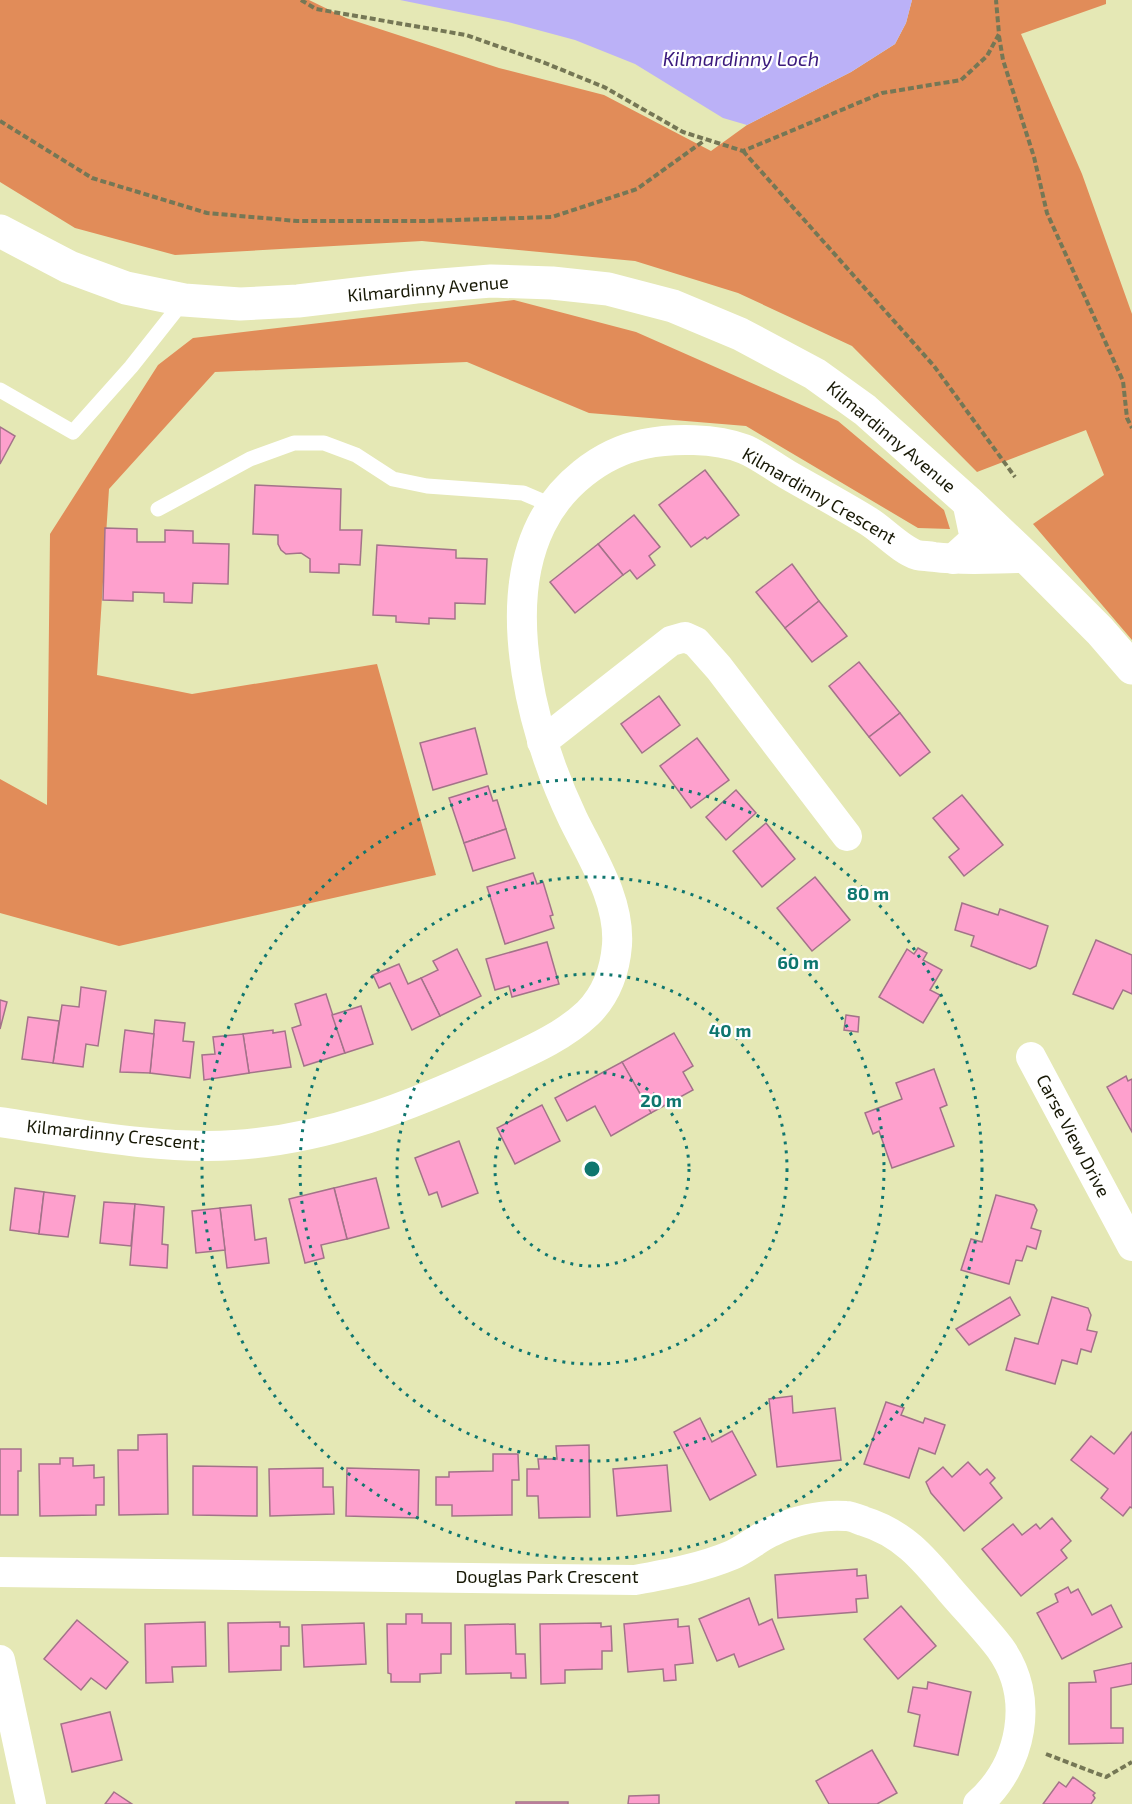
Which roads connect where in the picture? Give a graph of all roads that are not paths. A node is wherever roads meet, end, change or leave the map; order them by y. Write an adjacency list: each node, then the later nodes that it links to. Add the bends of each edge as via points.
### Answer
1 (0, 231): 2 (street, Kilmardinny Avenue, via 69,267 126,288)
2 (184, 300): 3 (lane, via 74,432); 4 (street, Kilmardinny Avenue, via 240,304 298,301 490,281 608,289 673,306 740,334 815,374 866,410)
3 (0, 390)
4 (967, 501): 7 (street, Kilmardinny Avenue); 8 (street, via 975,539)
5 (551, 505): 6 (lane, via 523,493 427,486 393,478 356,455 324,443 294,444 250,459); 8 (street, Kilmardinny Crescent, via 579,475 609,457 641,444 692,439 743,449 870,522 915,554); 10 (street, Kilmardinny Crescent, via 531,545 524,592 523,656)
6 (158, 509)
7 (1027, 558): 8 (street, Kilmardinny Crescent); 9 (street, Kilmardinny Avenue)
8 (953, 559)
9 (1132, 668)
10 (542, 742): 11 (street, via 671,641 686,637 696,642 719,668); 13 (street, Kilmardinny Crescent, via 616,918 614,968 604,992 590,1012 570,1027 537,1047 426,1099 340,1128 283,1140 172,1145)
11 (847, 836)
12 (1031, 1057): 14 (street, Carse View Drive)
13 (0, 1122)
14 (1132, 1246)
15 (0, 1572): 18 (street, Douglas Park Crescent, via 635,1580 686,1570 733,1554 772,1531 805,1519 847,1515 882,1526 916,1551 1001,1649 1016,1678 1020,1716 1017,1743 993,1791)
16 (0, 1660): 17 (street)
17 (31, 1804)
18 (978, 1804)

